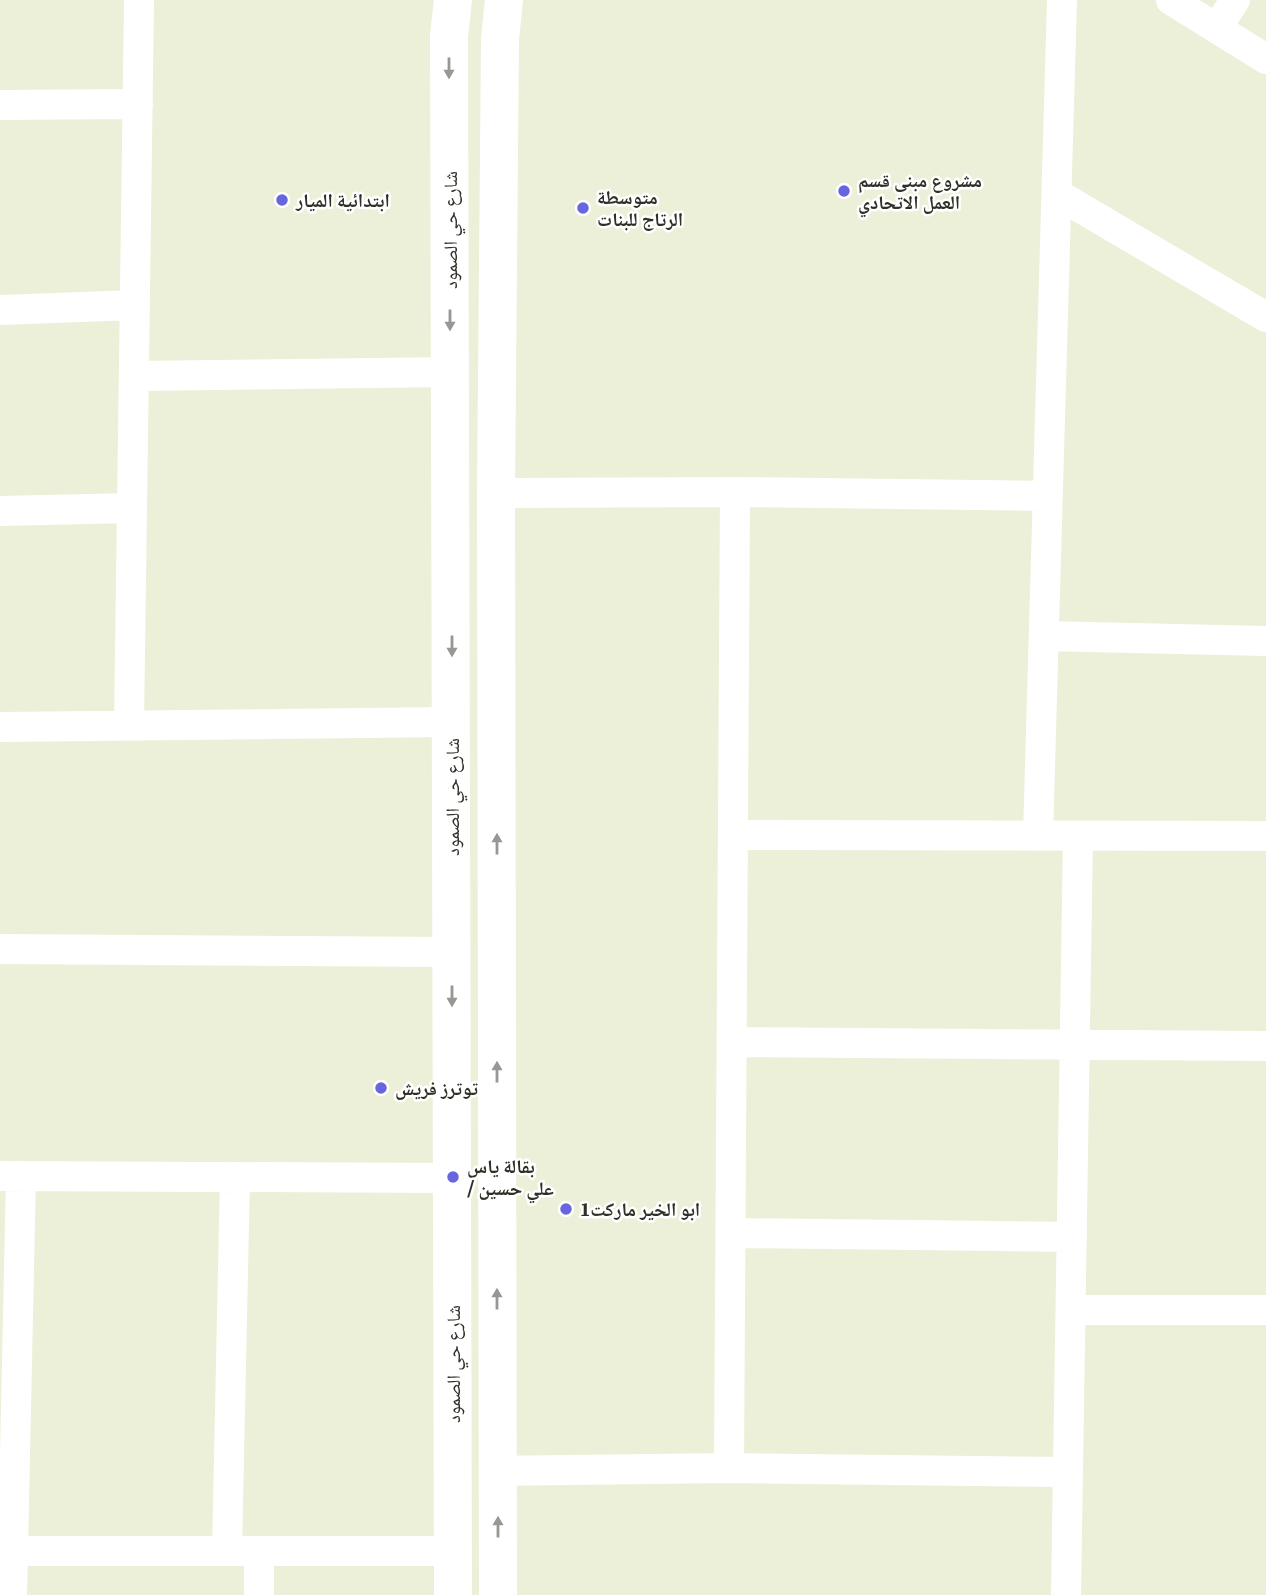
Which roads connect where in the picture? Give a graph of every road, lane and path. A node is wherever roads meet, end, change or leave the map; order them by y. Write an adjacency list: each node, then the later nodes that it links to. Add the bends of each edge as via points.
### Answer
1 (139, 0): 9 (street)
2 (453, 0): 15 (street, شارع حي الصمود, one-way to 15, via 449,36)
3 (504, 0): 18 (street)
4 (1062, 0): 11 (street)
5 (1171, 0): 7 (street)
6 (1235, 0): 7 (street)
7 (1217, 28): 8 (street)
8 (1266, 59)
9 (138, 104): 10 (street); 12 (street)
10 (0, 105)
11 (1057, 194): 14 (street); 19 (street)
12 (135, 305): 13 (street); 16 (street)
13 (0, 310)
14 (1266, 317)
15 (451, 372): 16 (street); 22 (street, شارع حي الصمود)
16 (134, 376): 20 (street)
17 (735, 492): 18 (street); 19 (street); 31 (street)
18 (496, 493): 23 (street)
19 (1048, 496): 26 (street)
20 (132, 508): 21 (street); 29 (street)
21 (0, 511)
22 (452, 531): 23 (street, via 473,543); 24 (street, شارع حي الصمود)
23 (496, 536): 25 (street)
24 (452, 607): 25 (street, via 460,602 480,602); 28 (street, شارع حي الصمود, one-way to 28)
25 (496, 613): 48 (street, one-way to 25)
26 (1044, 636): 27 (street); 32 (street)
27 (1266, 641)
28 (452, 722): 29 (street); 36 (street, شارع حي الصمود)
29 (129, 725): 30 (street)
30 (0, 727)
31 (733, 835): 32 (street); 37 (street)
32 (1038, 836): 33 (street)
33 (1078, 836): 34 (street); 38 (street)
34 (1266, 836)
35 (0, 949): 36 (street)
36 (452, 952): 42 (street, شارع حي الصمود, one-way to 42)
37 (732, 1042): 38 (street); 43 (street)
38 (1075, 1044): 39 (street); 44 (street)
39 (1266, 1046)
40 (11, 1176): 41 (street); 51 (street)
41 (235, 1177): 42 (street); 50 (street)
42 (452, 1178): 53 (street, شارع حي الصمود)
43 (731, 1233): 44 (street); 47 (street)
44 (1072, 1237): 45 (street)
45 (1070, 1310): 46 (street); 49 (street)
46 (1266, 1310)
47 (729, 1468): 48 (street); 49 (street)
48 (498, 1471): 57 (street, one-way to 48)
49 (1068, 1472): 58 (street)
50 (227, 1550): 51 (street); 52 (street)
51 (13, 1551): 54 (street)
52 (259, 1551): 53 (street); 55 (street)
53 (453, 1551): 56 (street, شارع حي الصمود)
54 (12, 1595)
55 (259, 1595)
56 (453, 1595)
57 (498, 1595)
58 (1066, 1595)

